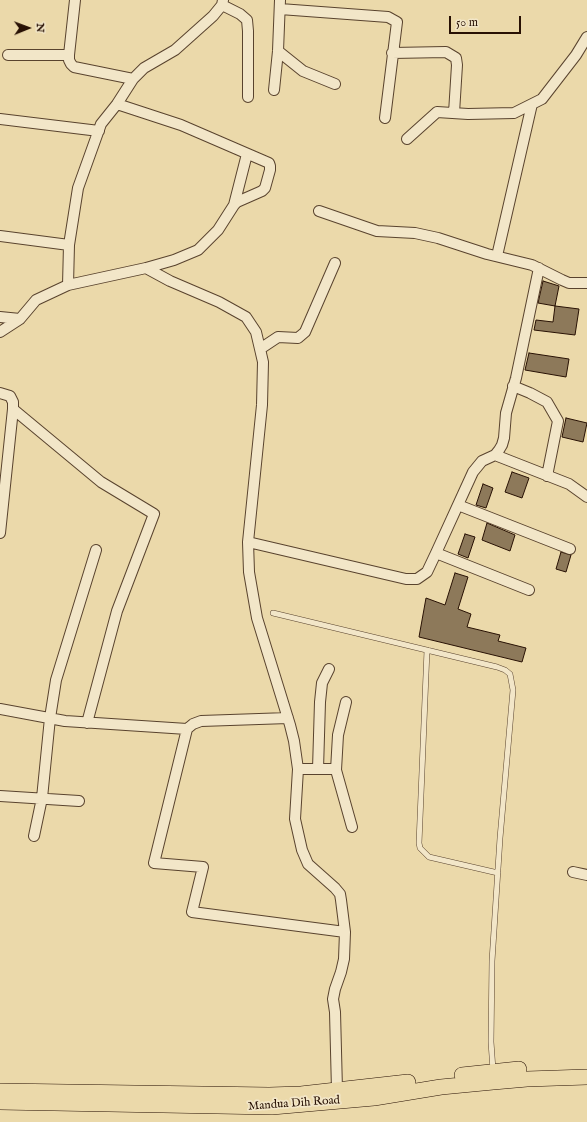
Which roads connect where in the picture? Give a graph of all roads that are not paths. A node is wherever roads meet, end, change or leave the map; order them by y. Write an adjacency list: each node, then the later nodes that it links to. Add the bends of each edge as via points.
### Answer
1 (75, 0): 8 (street)
2 (223, 2): 9 (street, via 213,16 175,50 144,68); 12 (street, via 247,20)
3 (280, 4): 5 (street); 6 (street, via 388,18 397,22)
4 (587, 37): 14 (street, via 542,99)
5 (278, 51): 10 (street, via 303,71); 11 (street)
6 (392, 53): 15 (street, via 446,52 456,58); 16 (street)
7 (8, 55): 8 (street)
8 (69, 55): 9 (street, via 74,67)
9 (133, 79): 13 (street)
10 (335, 84)
11 (274, 90)
12 (248, 97)
13 (117, 104): 18 (street, via 101,124); 20 (street, via 180,125)
14 (532, 104): 15 (street, via 514,113); 25 (street)
15 (454, 113): 19 (street, via 437,112)
16 (385, 118)
17 (0, 119): 18 (street)
18 (99, 131): 24 (street, via 78,188)
19 (406, 139)
20 (247, 154): 21 (street); 21 (street, via 269,163 270,170 262,191)
21 (234, 205): 27 (street, via 218,230 198,250)
22 (319, 211): 25 (street, via 376,231 415,233)
23 (0, 236): 24 (street)
24 (69, 245): 30 (street)
25 (497, 256): 28 (street)
26 (335, 263): 34 (street, via 305,332 298,338 278,337)
27 (146, 268): 30 (street); 34 (street, via 246,317 256,332)
28 (539, 268): 29 (street, via 574,284); 35 (street)
29 (587, 283)
30 (68, 286): 32 (street, via 36,300)
31 (0, 317): 32 (street)
32 (20, 319): 33 (street)
33 (0, 332)
34 (260, 349): 44 (street, via 263,362 262,405)
35 (513, 386): 38 (street, via 506,412 504,438); 39 (street, via 547,402 558,421)
36 (0, 393): 37 (street, via 10,396)
37 (13, 408): 42 (street); 56 (street, via 101,482 154,514 117,611)
38 (495, 454): 39 (street); 41 (street, via 477,465)
39 (547, 476): 40 (street, via 569,484)
40 (587, 497)
41 (458, 505): 45 (street); 47 (street)
42 (1, 509): 43 (street)
43 (0, 533)
44 (248, 542): 47 (street, via 412,580 426,572); 55 (street, via 249,572 257,618)
45 (570, 549)
46 (96, 550): 54 (street, via 56,680)
47 (436, 553): 48 (street)
48 (529, 590)
49 (273, 613): 50 (lane)
50 (427, 650): 67 (lane, via 420,848 429,857); 67 (lane, via 497,667 510,674 513,690)
51 (329, 669): 59 (street, via 322,684 320,702)
52 (346, 702): 60 (street, via 338,735)
53 (0, 709): 54 (street)
54 (50, 718): 56 (street); 62 (street)
55 (288, 718): 57 (street, via 201,721); 58 (street)
56 (87, 723): 57 (street)
57 (187, 729): 69 (street, via 154,863 203,867 192,912)
58 (298, 769): 59 (street); 69 (street, via 295,819 302,850 308,864 340,894)
59 (318, 769): 60 (street)
60 (336, 770): 64 (street)
61 (0, 796): 62 (street)
62 (42, 798): 63 (street); 65 (street)
63 (79, 801)
64 (352, 827)
65 (34, 836)
66 (573, 872): 68 (street)
67 (498, 873): 71 (lane, via 492,962)
68 (587, 875)
69 (345, 932): 73 (street, via 344,959 333,1000)
70 (587, 1067): 71 (main road, Mandua Dih Road)
71 (493, 1071): 73 (main road, Mandua Dih Road)
72 (587, 1077): 75 (main road, Mandua Dih Road, via 493,1082 374,1098 272,1107)
73 (337, 1090): 74 (main road, Mandua Dih Road, via 269,1096)
74 (0, 1091)
75 (0, 1102)

